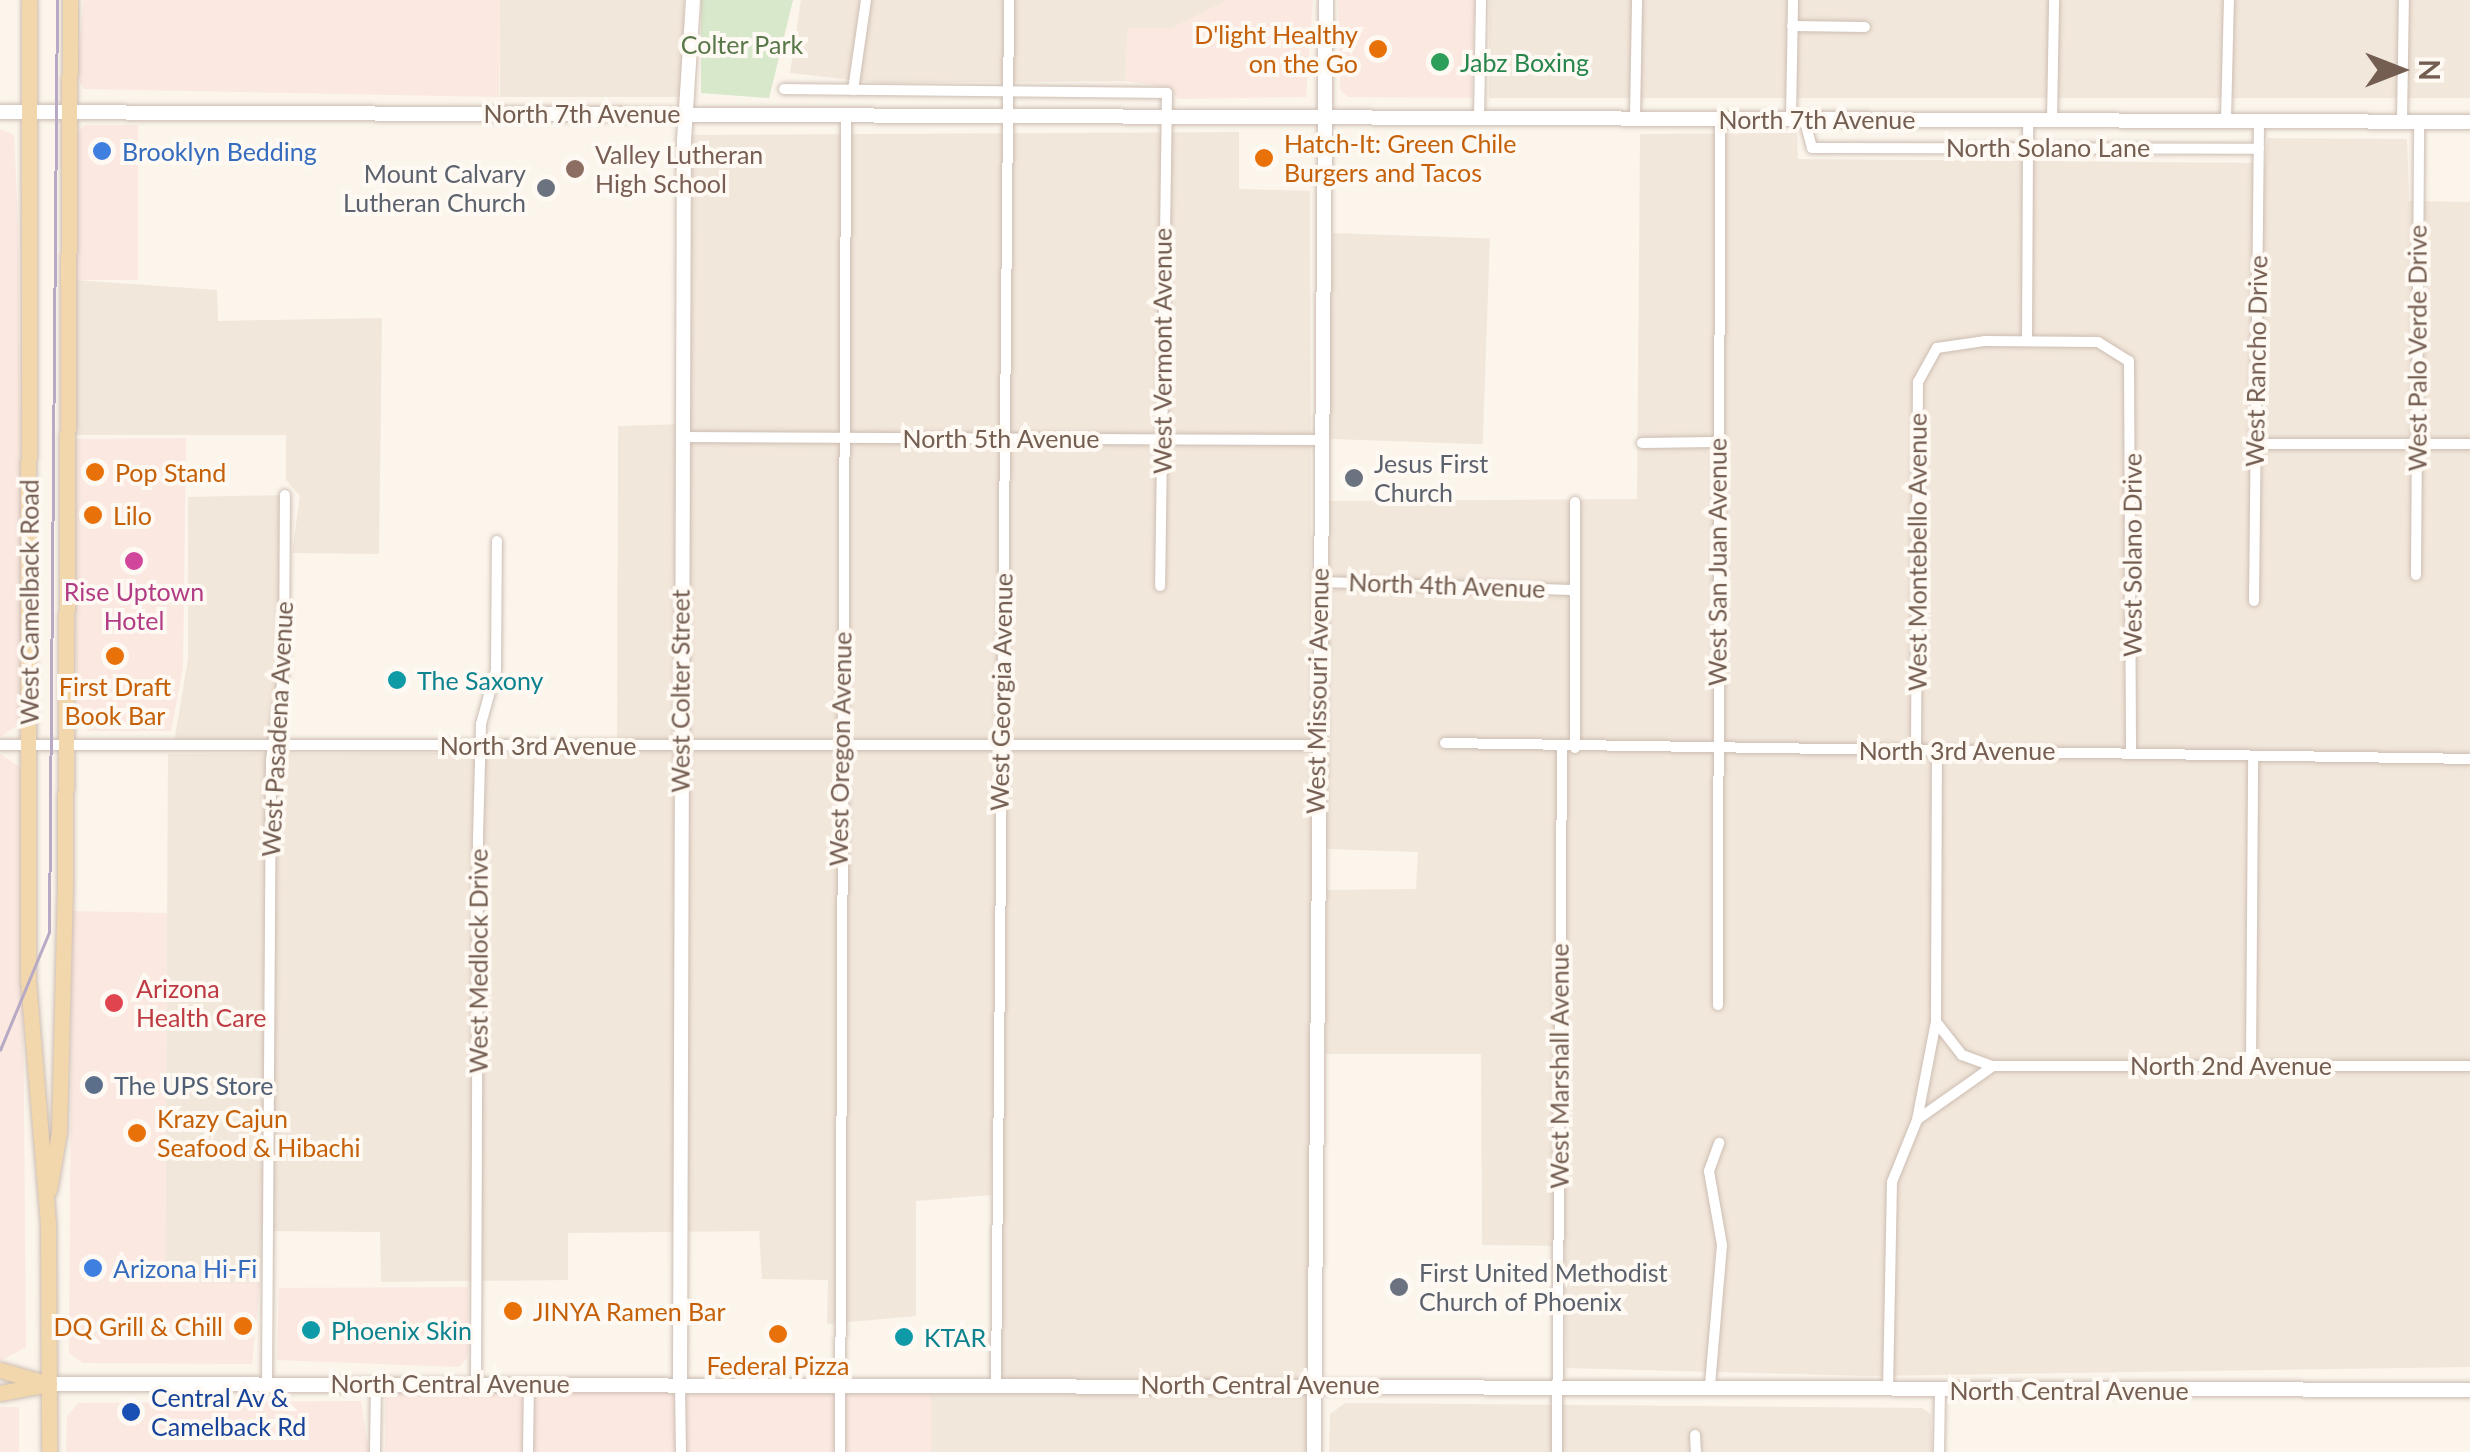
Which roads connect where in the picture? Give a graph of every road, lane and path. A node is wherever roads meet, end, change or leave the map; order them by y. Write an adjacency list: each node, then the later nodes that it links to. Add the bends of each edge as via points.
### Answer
1 (29, 0): 19 (main road, West Camelback Road)
2 (70, 0): 20 (main road, West Camelback Road)
3 (693, 0): 21 (main road, West Colter Street)
4 (866, 0): 17 (street)
5 (1008, 0): 16 (street, West Georgia Avenue)
6 (1326, 0): 25 (main road, West Missouri Avenue)
7 (1481, 0): 26 (street)
8 (1637, 0): 27 (street)
9 (1793, 0): 13 (street)
10 (2054, 0): 31 (street)
11 (2229, 0): 32 (street)
12 (2404, 0): 34 (street)
13 (1792, 26): 14 (street); 29 (street)
14 (1865, 27)
15 (784, 89): 17 (street)
16 (1005, 89): 17 (street); 23 (street, West Georgia Avenue); 24 (street, via 1164,91)
17 (853, 90)
18 (0, 112): 19 (main road, North 7th Avenue)
19 (24, 112): 20 (main road, North 7th Avenue); 62 (main road, West Camelback Road)
20 (68, 112): 21 (main road, North 7th Avenue); 59 (main road, West Camelback Road)
21 (687, 113): 22 (main road, North 7th Avenue); 40 (main road, West Colter Street)
22 (846, 114): 23 (main road, North 7th Avenue); 41 (street, West Oregon Avenue)
23 (1004, 116): 24 (main road, North 7th Avenue); 42 (street, West Georgia Avenue)
24 (1164, 116): 25 (main road, North 7th Avenue); 43 (street, West Vermont Avenue)
25 (1324, 118): 26 (main road, North 7th Avenue); 44 (main road, West Missouri Avenue)
26 (1479, 118): 27 (main road, North 7th Avenue)
27 (1635, 118): 28 (main road, North 7th Avenue)
28 (1720, 118): 29 (main road, North 7th Avenue); 45 (street, West San Juan Avenue)
29 (1798, 118): 30 (main road, North 7th Avenue); 37 (street, North Solano Lane, via 1812,148)
30 (2028, 120): 31 (main road, North 7th Avenue); 37 (street)
31 (2052, 120): 32 (main road, North 7th Avenue)
32 (2226, 120): 33 (main road, North 7th Avenue)
33 (2259, 120): 34 (main road, North 7th Avenue); 38 (street, West Rancho Drive)
34 (2402, 121): 35 (main road, North 7th Avenue)
35 (2419, 121): 36 (main road, North 7th Avenue); 48 (street, West Palo Verde Drive)
36 (2470, 122)
37 (2028, 146): 38 (street, North Solano Lane); 39 (street)
38 (2259, 149): 47 (street, West Rancho Drive)
39 (2027, 342): 71 (street, West Montebello Avenue, via 1950,343 1928,356 1918,382); 73 (street, West Solano Drive, via 2098,342 2130,361)
40 (682, 437): 41 (street, North 5th Avenue); 65 (main road, West Colter Street)
41 (844, 437): 42 (street, North 5th Avenue); 66 (street, West Oregon Avenue)
42 (1004, 438): 43 (street, North 5th Avenue); 67 (street, West Georgia Avenue)
43 (1161, 438): 44 (street, North 5th Avenue); 55 (street, West Vermont Avenue)
44 (1320, 440): 54 (main road, West Missouri Avenue)
45 (1718, 442): 46 (street); 70 (street, West San Juan Avenue)
46 (1642, 443)
47 (2255, 444): 48 (street); 57 (street, West Rancho Drive)
48 (2416, 444): 49 (street); 53 (street, West Palo Verde Drive)
49 (2470, 444)
50 (285, 495): 58 (street, West Pasadena Avenue, via 284,669)
51 (1575, 502): 56 (street)
52 (497, 541): 64 (street, West Medlock Drive, via 496,670)
53 (2416, 575)
54 (1318, 582): 56 (street, North 4th Avenue); 63 (main road, West Missouri Avenue)
55 (1160, 586)
56 (1575, 590): 69 (street)
57 (2254, 601)
58 (272, 743): 59 (street, North 3rd Avenue); 64 (street, North 3rd Avenue); 88 (street, West Pasadena Avenue)
59 (66, 744): 62 (street, North 3rd Avenue); 82 (main road, West Camelback Road)
60 (1444, 744): 68 (street, North 3rd Avenue)
61 (0, 745): 62 (street, North 3rd Avenue)
62 (29, 745): 81 (main road, West Camelback Road)
63 (1317, 745): 67 (street, North 3rd Avenue); 92 (main road, West Missouri Avenue)
64 (480, 746): 65 (street, North 3rd Avenue); 89 (street, West Medlock Drive)
65 (679, 746): 66 (street, North 3rd Avenue); 91 (main road, West Colter Street)
66 (841, 746): 67 (street, North 3rd Avenue); 94 (street, West Oregon Avenue)
67 (1000, 746): 96 (street, West Georgia Avenue)
68 (1562, 748): 69 (street, North 3rd Avenue); 95 (street, West Marshall Avenue)
69 (1575, 748): 70 (street, North 3rd Avenue)
70 (1718, 750): 71 (street, North 3rd Avenue); 76 (street, West San Juan Avenue)
71 (1916, 750): 72 (street, North 3rd Avenue)
72 (1937, 750): 73 (street, North 3rd Avenue); 77 (street)
73 (2131, 750): 74 (street, North 3rd Avenue)
74 (2253, 756): 75 (street, North 3rd Avenue); 78 (street)
75 (2470, 759)
76 (1718, 1005)
77 (1936, 1021): 79 (street, via 1962,1055); 83 (street)
78 (2251, 1065): 79 (street, North 2nd Avenue); 80 (street, North 2nd Avenue)
79 (1992, 1066): 83 (street)
80 (2470, 1066)
81 (32, 1076): 82 (main road); 85 (main road, West Camelback Road)
82 (59, 1115): 85 (main road, West Camelback Road)
83 (1917, 1120): 98 (street, via 1890,1206)
84 (1720, 1143): 97 (street, via 1709,1171 1722,1245)
85 (47, 1204): 93 (main road, West Camelback Road)
86 (0, 1370): 93 (main road, North Central Avenue)
87 (376, 1382): 88 (main road, North Central Avenue); 89 (main road, North Central Avenue); 105 (street)
88 (267, 1383): 93 (main road, North Central Avenue)
89 (476, 1383): 90 (main road, North Central Avenue)
90 (528, 1383): 91 (main road, North Central Avenue); 106 (street)
91 (680, 1383): 94 (main road, North Central Avenue); 103 (street)
92 (1314, 1383): 95 (main road, North Central Avenue); 96 (main road, North Central Avenue); 108 (main road, West Missouri Avenue)
93 (49, 1384): 101 (main road, North Central Avenue); 104 (main road, West Camelback Road)
94 (839, 1384): 96 (main road, North Central Avenue); 107 (street, West Oregon Avenue)
95 (1558, 1384): 97 (main road, North Central Avenue); 109 (street, West Marshall Avenue)
96 (996, 1385)
97 (1710, 1385): 98 (main road, North Central Avenue)
98 (1888, 1390): 100 (main road, North Central Avenue)
99 (2470, 1390): 100 (main road, North Central Avenue)
100 (1940, 1391): 111 (street)
101 (0, 1393)
102 (1696, 1435): 110 (street)
103 (681, 1449)
104 (49, 1452)
105 (375, 1452)
106 (528, 1452)
107 (840, 1452)
108 (1314, 1452)
109 (1556, 1452)
110 (1696, 1452)
111 (1940, 1452)

